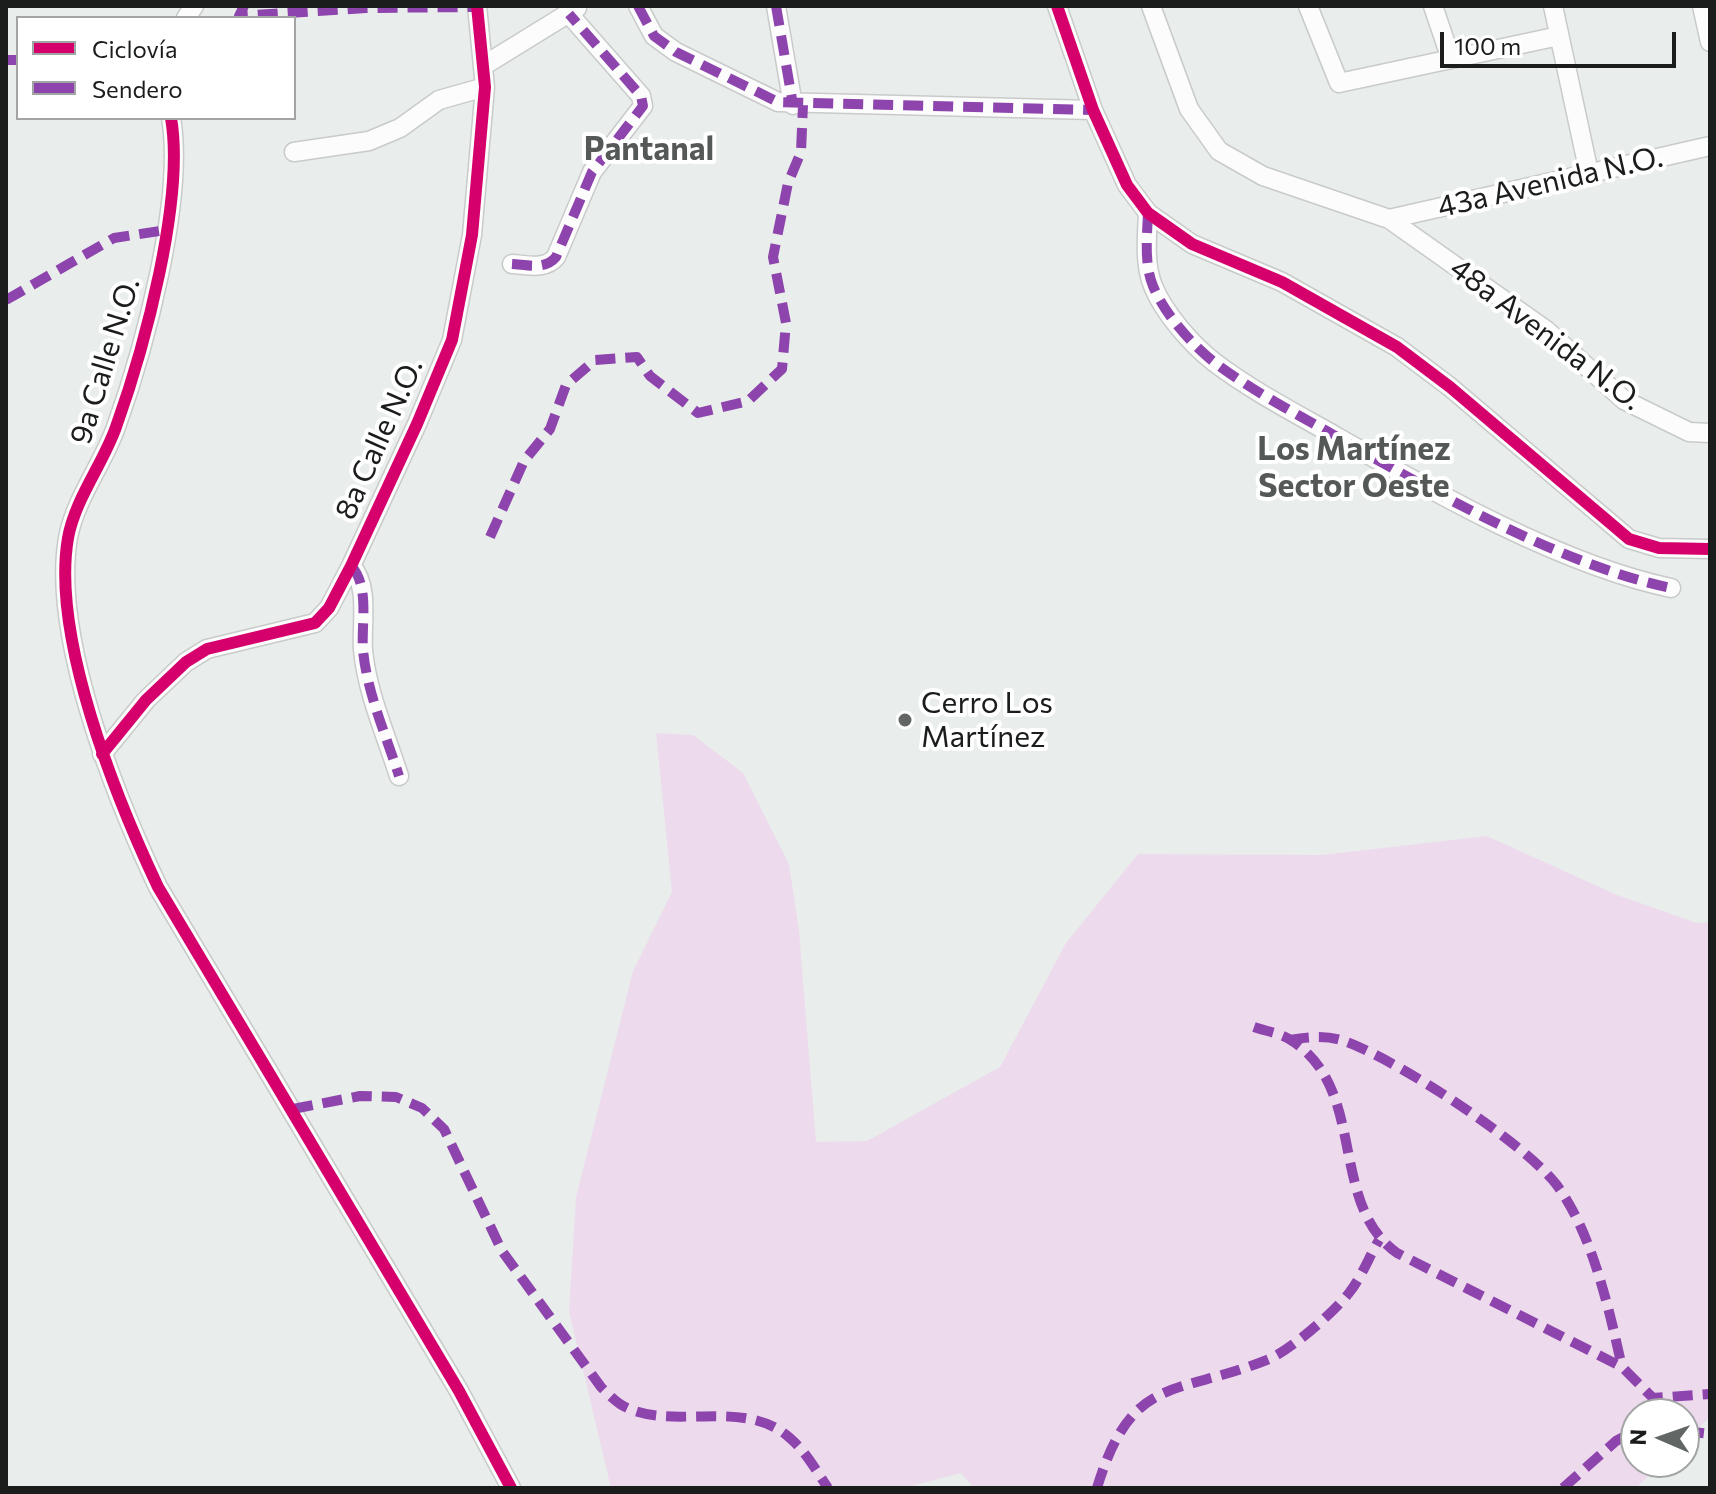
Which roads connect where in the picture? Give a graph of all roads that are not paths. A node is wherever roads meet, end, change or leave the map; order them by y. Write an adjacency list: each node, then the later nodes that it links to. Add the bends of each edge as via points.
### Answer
1 (477, 6): 14 (street, 8a Calle N.O.)
2 (638, 6): 16 (street, via 654,36 676,52 763,96)
3 (776, 6): 16 (street)
4 (1057, 6): 17 (street)
5 (1151, 6): 23 (street, 48a Avenida N.O., via 1189,109 1219,151 1263,176)
6 (1308, 6): 13 (street, via 1339,83)
7 (1433, 6): 13 (street)
8 (1553, 6): 11 (street)
9 (1702, 6): 12 (street)
10 (574, 10): 14 (street); 24 (street, via 641,96 643,106 592,172 550,265)
11 (1559, 36): 13 (street); 21 (street)
12 (1710, 42)
13 (1451, 59)
14 (483, 66): 15 (street, 8a Calle N.O.)
15 (485, 87): 20 (street, via 439,100 400,128 369,141); 27 (street, 8a Calle N.O., via 472,235 452,340)
16 (793, 105): 17 (street)
17 (1093, 110): 22 (street, via 1127,185)
18 (171, 120): 29 (street, 9a Calle N.O., via 172,172 161,270 116,428 76,512 66,559 70,615)
19 (1710, 146): 21 (street, 43a Avenida N.O.)
20 (294, 152)
21 (1589, 173): 23 (street, 43a Avenida N.O.)
22 (1148, 213): 26 (street, via 1183,240 1282,282 1397,347 1629,539 1659,548); 28 (street, via 1152,285 1213,361 1363,452 1476,512 1609,572)
23 (1389, 219): 25 (street, 48a Avenida N.O., via 1546,330 1624,400 1689,432)
24 (512, 264)
25 (1710, 433)
26 (1710, 549)
27 (351, 566): 29 (street, 8a Calle N.O., via 315,623 207,649 146,700); 30 (street, via 361,582 369,686)
28 (1671, 588)
29 (102, 754): 31 (street, 9a Calle N.O., via 158,887 459,1391)
30 (399, 776)
31 (511, 1488)

